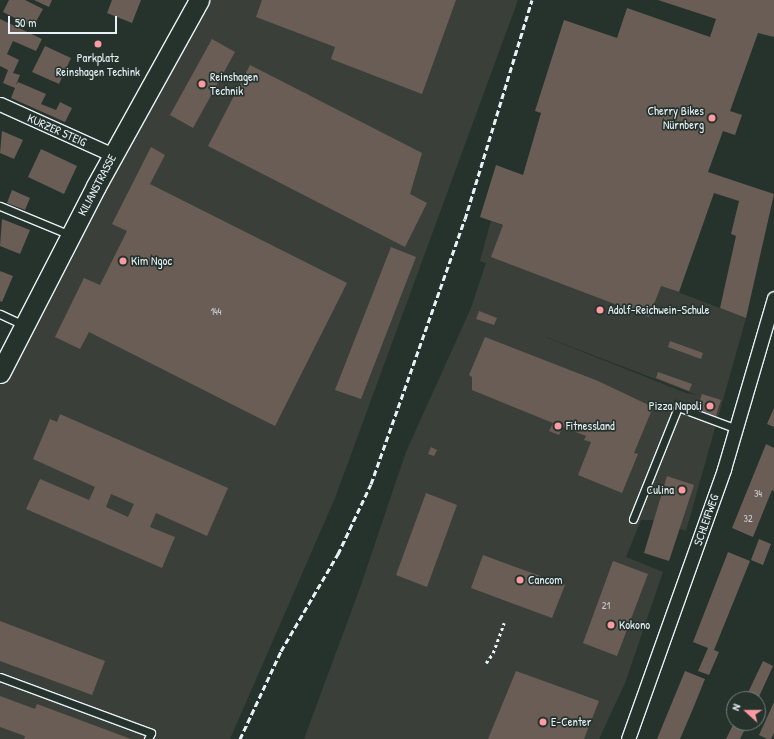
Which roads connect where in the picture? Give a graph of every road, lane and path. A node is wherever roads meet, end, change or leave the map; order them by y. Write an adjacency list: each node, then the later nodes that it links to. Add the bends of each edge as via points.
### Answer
1 (199, 0): 3 (main road, KILIANSTRASSE)
2 (0, 104): 3 (street, KURZER STEIG)
3 (113, 156): 5 (main road, KILIANSTRASSE)
4 (0, 206): 5 (lane)
5 (71, 235): 8 (main road, KILIANSTRASSE)
6 (774, 298): 9 (street, SCHLEIFWEG)
7 (0, 314): 8 (lane)
8 (24, 325): 10 (main road, KILIANSTRASSE)
9 (770, 330): 11 (street, SCHLEIFWEG)
10 (0, 373)
11 (736, 429): 12 (lane, via 678,407); 17 (street, SCHLEIFWEG)
12 (633, 519)
13 (504, 623): 14 (path, via 494,653)
14 (486, 663)
15 (0, 677): 16 (lane, via 151,733)
16 (148, 739)
17 (628, 739)

